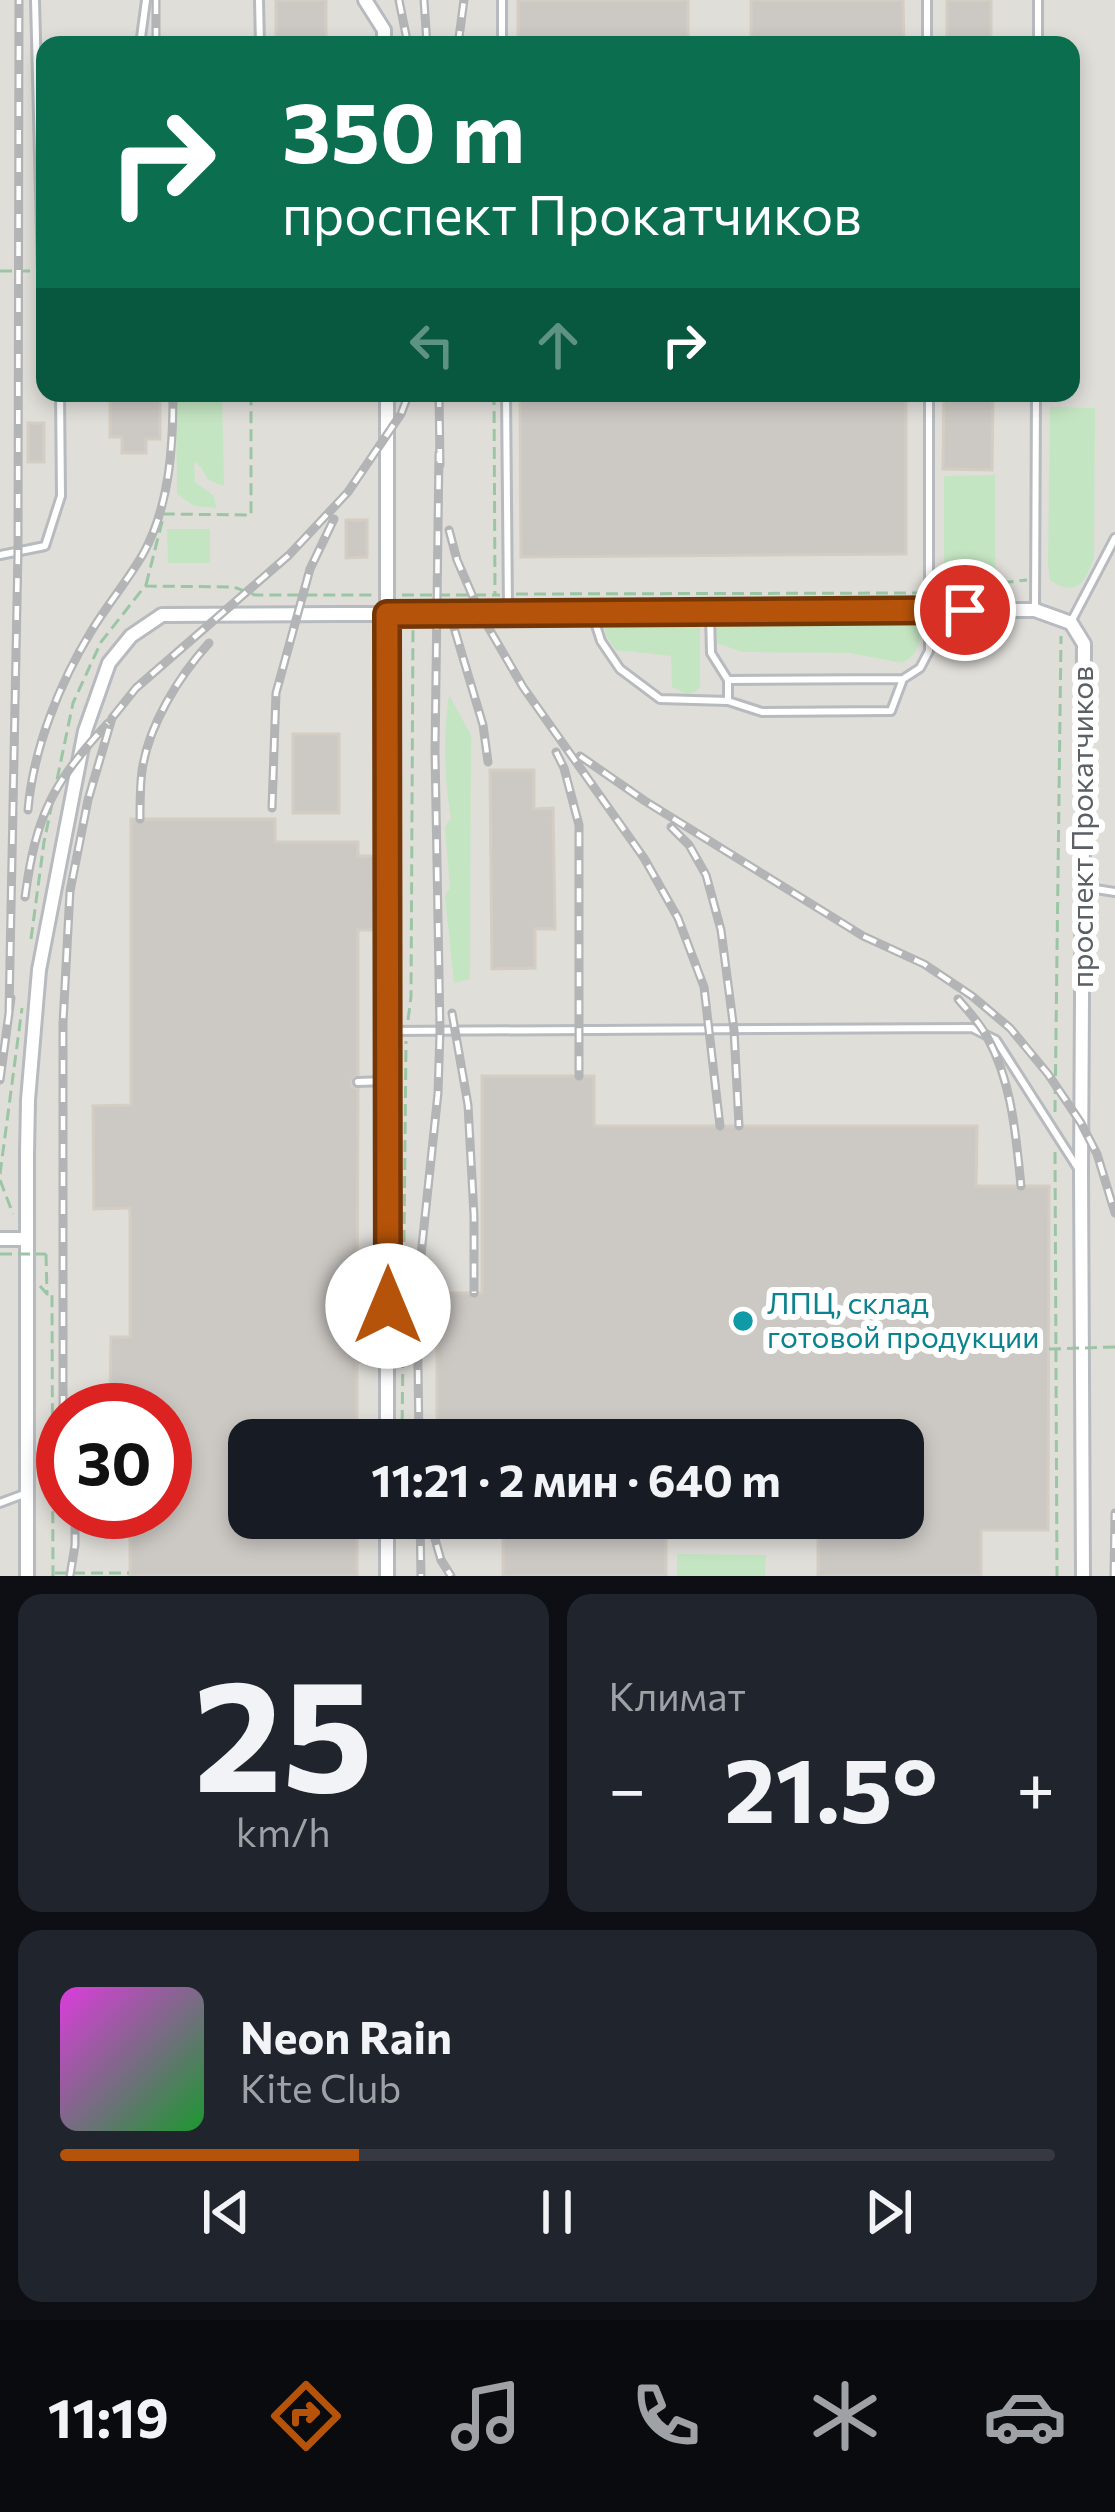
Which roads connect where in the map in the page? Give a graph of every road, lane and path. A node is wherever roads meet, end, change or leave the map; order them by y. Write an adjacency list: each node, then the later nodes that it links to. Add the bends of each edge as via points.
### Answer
1 (34, 0): 14 (lane)
2 (146, 0): 8 (lane)
3 (259, 0): 9 (lane)
4 (365, 0): 10 (street)
5 (502, 0): 11 (lane)
6 (927, 0): 12 (lane)
7 (1039, 0): 13 (lane)
8 (141, 36)
9 (260, 36)
10 (383, 36)
11 (502, 36)
12 (927, 36)
13 (1038, 36)
14 (36, 68)
15 (0, 271): 16 (path)
16 (36, 272)
17 (60, 402): 25 (lane, via 61,496 45,546)
18 (250, 402): 27 (path, via 250,514 164,514)
19 (387, 402): 30 (street)
20 (494, 402): 31 (path)
21 (506, 402): 32 (lane)
22 (928, 402): 28 (lane)
23 (1036, 402): 26 (lane)
24 (1115, 538): 39 (lane)
25 (0, 555)
26 (1035, 579): 28 (path, via 1000,583 997,592); 34 (lane)
27 (146, 586)
28 (929, 592): 32 (path); 33 (lane)
29 (255, 595): 30 (path)
30 (387, 595): 31 (path); 38 (street)
31 (495, 595): 32 (path)
32 (507, 595): 36 (lane)
33 (930, 610): 34 (street); 35 (street); 41 (lane, via 929,651)
34 (1035, 610): 39 (street)
35 (710, 612): 37 (street); 40 (lane, via 712,652)
36 (508, 613): 37 (street); 38 (street)
37 (592, 613): 42 (lane, via 620,669 659,699)
38 (387, 614): 45 (street); 50 (street, via 161,615 109,663 85,731 39,970)
39 (1066, 621): 43 (street, проспект Прокатчиков, via 1084,644); 48 (path)
40 (728, 680): 41 (lane); 42 (lane)
41 (903, 680): 42 (lane, via 891,711 762,712)
42 (728, 700)
43 (1082, 887): 44 (lane); 49 (street, проспект Прокатчиков)
44 (1115, 892)
45 (388, 1031): 46 (street); 48 (lane, via 972,1028 996,1040)
46 (388, 1081): 47 (lane); 55 (street)
47 (358, 1082)
48 (1055, 1132): 49 (lane); 63 (path)
49 (1081, 1173): 64 (street, проспект Прокатчиков)
50 (27, 1240): 51 (street); 56 (street)
51 (0, 1242): 52 (path, bridge)
52 (0, 1254): 60 (path, bridge, via 46,1254)
53 (1115, 1348): 54 (path, bridge)
54 (1048, 1349)
55 (387, 1419)
56 (27, 1493): 57 (lane); 61 (street)
57 (0, 1503)
58 (387, 1539): 62 (street)
59 (129, 1573): 60 (path)
60 (53, 1575)
61 (27, 1576)
62 (387, 1576)
63 (1057, 1576)
64 (1083, 1576)

